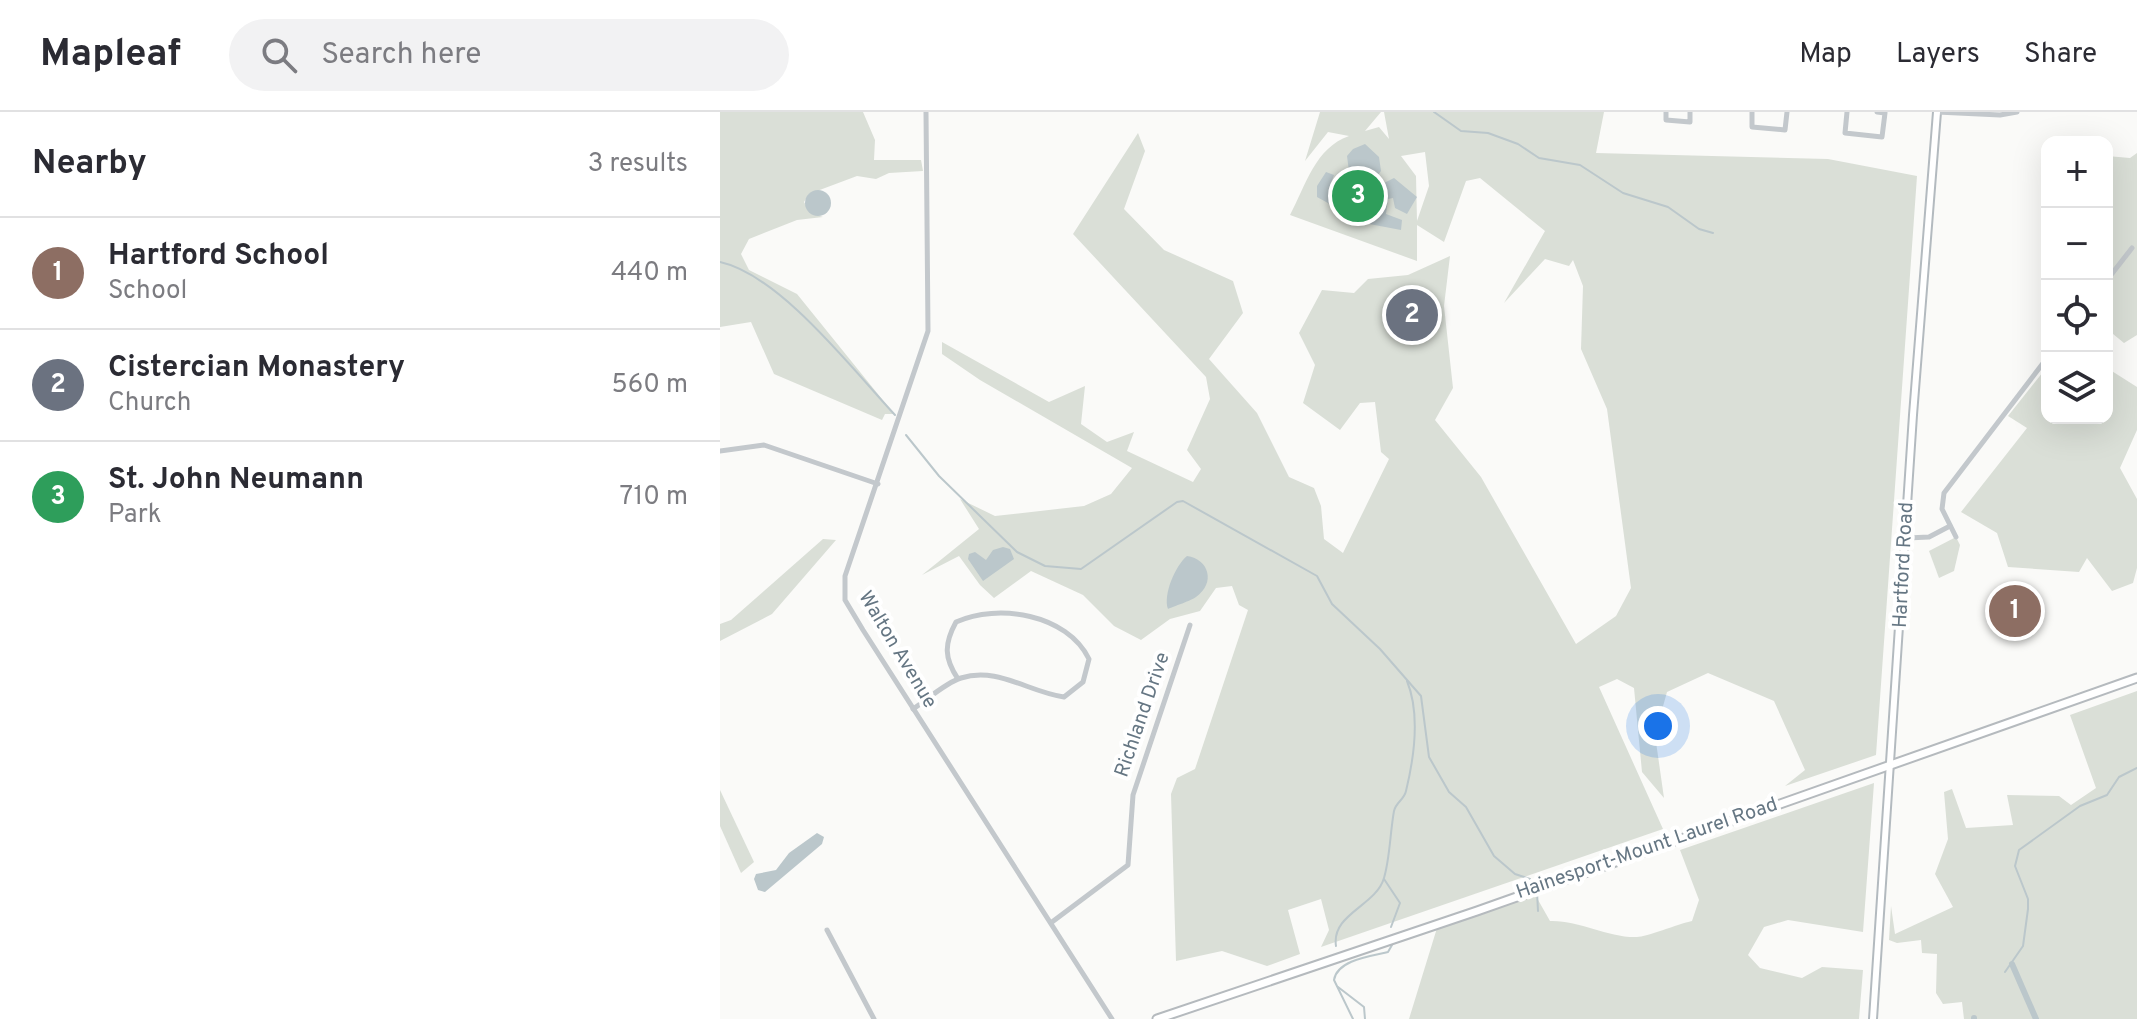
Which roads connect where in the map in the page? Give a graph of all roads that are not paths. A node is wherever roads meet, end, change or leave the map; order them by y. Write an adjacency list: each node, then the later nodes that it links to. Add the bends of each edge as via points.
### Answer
1 (926, 112): 14 (street, Walton Avenue, via 928,331)
2 (1666, 112): 3 (street, via 1666,120 1690,122)
3 (1690, 112)
4 (1752, 112): 5 (street, via 1752,127 1785,130)
5 (1787, 112)
6 (1847, 112): 7 (street, via 1845,133 1882,137 1885,113)
7 (1877, 112)
8 (1937, 112): 9 (street); 17 (street, Hartford Road)
9 (2017, 112)
10 (2132, 248): 11 (street)
11 (2113, 272)
12 (2041, 366): 15 (street, via 1944,493 1942,509)
13 (720, 451): 14 (street, via 764,445)
14 (878, 484): 21 (street, Walton Avenue, via 844,592)
15 (1950, 526): 16 (street); 17 (street, via 1929,537)
16 (1956, 537)
17 (1907, 538): 22 (street, Hartford Road)
18 (1190, 625): 23 (street, Richland Drive, via 1133,795 1128,865)
19 (2137, 678): 22 (main road, Hainesport-Mount Laurel Road)
20 (958, 679): 20 (street, via 985,674 1064,697 1083,682 1089,659 1062,628 1002,611 973,615 956,622 947,642 948,663); 21 (street)
21 (913, 709): 23 (street, Walton Avenue)
22 (1892, 762): 27 (main road, Hainesport-Mount Laurel Road); 28 (street, Hartford Road)
23 (1052, 922): 26 (street, Walton Avenue)
24 (827, 930): 25 (street)
25 (874, 1019)
26 (1112, 1019)
27 (1157, 1019)
28 (1873, 1019)

